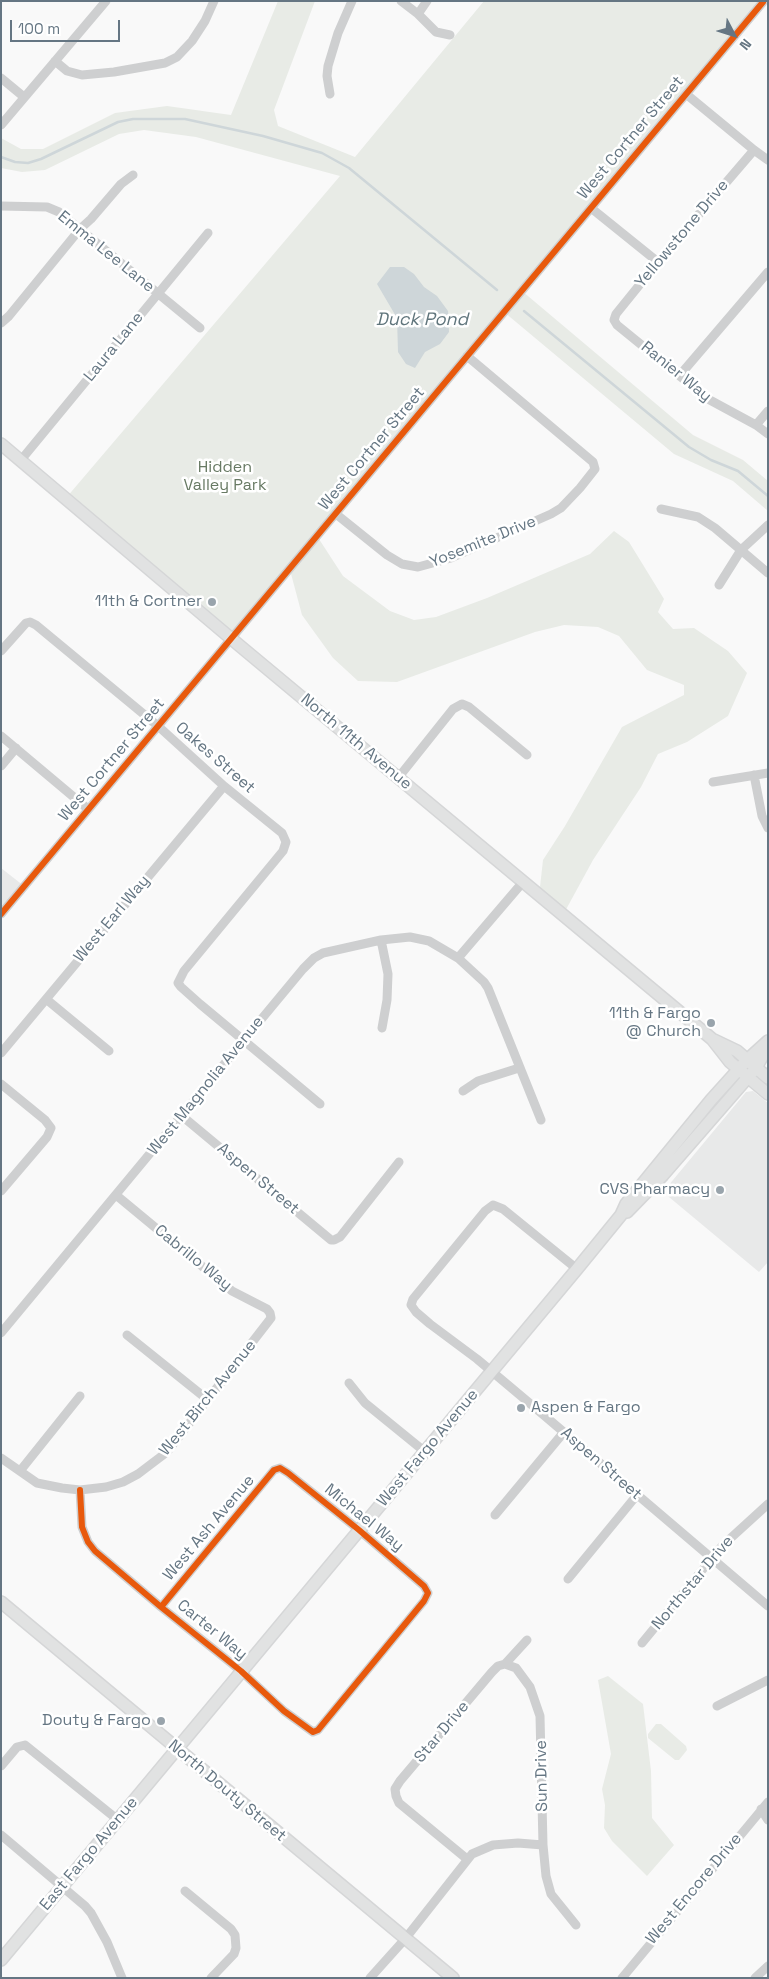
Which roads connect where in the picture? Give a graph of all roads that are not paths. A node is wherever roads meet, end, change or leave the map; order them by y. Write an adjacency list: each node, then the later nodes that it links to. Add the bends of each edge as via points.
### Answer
1 (106, 1): 9 (street)
2 (214, 1): 9 (street, via 192,41 177,57 165,63 82,75 67,71)
3 (352, 1): 11 (street, via 328,66)
4 (401, 1): 7 (street)
5 (427, 1): 7 (street)
6 (763, 2): 12 (street, West Cortner Street)
7 (418, 14): 8 (street, via 436,32)
8 (450, 36)
9 (55, 61): 13 (street)
10 (1, 78): 13 (street)
11 (330, 94)
12 (686, 94): 15 (street); 19 (street, West Cortner Street)
13 (24, 98): 14 (street)
14 (1, 125)
15 (754, 150): 16 (street); 22 (street, Yellowstone Drive)
16 (768, 160)
17 (133, 175): 20 (street)
18 (1, 206): 20 (street, Emma Lee Lane, via 52,209)
19 (591, 208): 22 (street); 28 (street, West Cortner Street)
20 (80, 228): 24 (street, Emma Lee Lane); 26 (street)
21 (208, 233): 24 (street, Laura Lane)
22 (658, 262): 25 (street, Yellowstone Drive)
23 (768, 272): 29 (street)
24 (158, 293): 27 (street, Emma Lee Lane); 34 (street, Laura Lane)
25 (614, 320): 29 (street, Ranier Way)
26 (1, 323)
27 (200, 328)
28 (467, 356): 36 (street, West Cortner Street); 36 (street, Yosemite Drive, via 593,462 592,474 556,511 451,558 418,567 402,564 386,555)
29 (680, 375): 31 (street, Ranier Way, via 708,399)
30 (768, 411): 31 (street)
31 (756, 425): 32 (street, Ranier Way)
32 (768, 434)
33 (1, 444): 34 (main road, North 11th Avenue)
34 (21, 460): 41 (main road, North 11th Avenue)
35 (661, 508): 38 (street, via 698,517)
36 (336, 514): 41 (street, West Cortner Street)
37 (768, 525): 38 (street)
38 (741, 550): 39 (street); 40 (street)
39 (768, 573)
40 (719, 585)
41 (232, 639): 43 (street, West Cortner Street); 50 (main road, North 11th Avenue)
42 (1, 651): 43 (street, Oakes Street, via 21,627 30,622)
43 (158, 726): 52 (street, Oakes Street); 53 (street, West Cortner Street)
44 (1, 736): 45 (street)
45 (16, 748): 47 (street); 53 (street)
46 (527, 755): 50 (street, via 462,704 453,709)
47 (1, 766)
48 (768, 773): 49 (street)
49 (754, 775): 51 (street); 54 (street, via 762,816)
50 (398, 778): 55 (main road, North 11th Avenue)
51 (713, 782)
52 (224, 786): 59 (street, West Earl Way); 61 (street, Oakes Street, via 282,833 286,842 277,859 184,971 178,983)
53 (88, 809): 56 (street, West Cortner Street)
54 (768, 828)
55 (523, 882): 58 (street); 66 (main road, North 11th Avenue, via 712,1039 737,1051)
56 (1, 914)
57 (381, 940): 58 (street, West Magnolia Avenue, via 420,939); 60 (street, via 388,974); 61 (street, West Magnolia Avenue, via 314,958)
58 (458, 958): 67 (street, West Magnolia Avenue, via 488,988)
59 (46, 999): 64 (street); 65 (street, West Earl Way)
60 (382, 1028)
61 (244, 1040): 73 (street); 74 (street, West Magnolia Avenue)
62 (768, 1041): 66 (main road, West Fargo Avenue)
63 (768, 1046): 66 (main road, West Fargo Avenue)
64 (109, 1051)
65 (1, 1054)
66 (747, 1065): 68 (main road, West Fargo Avenue); 69 (main road, North 11th Avenue); 79 (main road, West Fargo Avenue, via 650,1174)
67 (519, 1068): 71 (street, via 478,1082); 75 (street, West Magnolia Avenue)
68 (748, 1077): 72 (main road); 79 (main road, West Fargo Avenue, via 658,1180 631,1209)
69 (768, 1078)
70 (1, 1084): 77 (street, via 51,1128)
71 (463, 1091)
72 (768, 1094)
73 (320, 1104)
74 (182, 1116): 76 (street, Aspen Street, via 327,1238 334,1240 340,1237); 78 (street, West Magnolia Avenue)
75 (541, 1120)
76 (399, 1162)
77 (1, 1191)
78 (116, 1195): 81 (street, Cabrillo Way, via 232,1291 268,1309); 82 (street, West Magnolia Avenue)
79 (621, 1215): 80 (main road, West Fargo Avenue)
80 (577, 1269): 84 (main road, West Fargo Avenue); 84 (street, Aspen Street, via 503,1209 493,1205 485,1211 411,1305)
81 (272, 1316): 87 (street, West Birch Avenue)
82 (1, 1333)
83 (127, 1335): 87 (street)
84 (491, 1372): 88 (street, Aspen Street); 89 (main road, West Fargo Avenue)
85 (350, 1383): 89 (street, via 364,1404)
86 (80, 1396): 92 (street)
87 (208, 1400): 93 (street, West Birch Avenue, via 167,1452 148,1468 123,1482)
88 (564, 1432): 94 (street, Aspen Street); 96 (street)
89 (424, 1452): 97 (main road, West Fargo Avenue)
90 (1, 1458): 92 (street)
91 (280, 1468): 97 (street, Michael Way); 101 (street, West Ash Avenue, via 274,1470)
92 (20, 1471): 93 (street, via 48,1486)
93 (80, 1490): 101 (street, Carter Way, via 82,1527 88,1542)
94 (637, 1495): 98 (street, Aspen Street); 99 (street)
95 (768, 1504): 98 (street, Northstar Drive)
96 (495, 1515)
97 (359, 1530): 106 (main road, West Fargo Avenue); 109 (street, Michael Way, via 424,1586 428,1594)
98 (713, 1558): 100 (street, Aspen Street); 104 (street, Northstar Drive)
99 (568, 1578)
100 (768, 1606)
101 (161, 1607): 106 (street, Carter Way)
102 (3, 1608): 110 (main road, North Douty Street)
103 (527, 1640): 105 (street)
104 (642, 1643)
105 (505, 1664): 116 (street, Sun Drive, via 516,1668 530,1687 540,1716); 117 (street, Star Drive, via 492,1672 398,1784 396,1796 403,1806)
106 (241, 1671): 109 (street, Carter Way, via 284,1710); 110 (main road, West Fargo Avenue)
107 (768, 1680): 108 (street)
108 (717, 1706)
109 (315, 1732)
110 (176, 1749): 113 (main road, East Fargo Avenue); 121 (main road, North Douty Street)
111 (1, 1766): 113 (street, via 17,1747 28,1746)
112 (765, 1806): 114 (street); 128 (street, West Encore Drive)
113 (118, 1820): 118 (main road, East Fargo Avenue)
114 (768, 1820)
115 (1, 1835): 118 (street)
116 (543, 1845): 117 (street, via 493,1845); 120 (street, Sun Drive, via 551,1894)
117 (467, 1858): 121 (street)
118 (62, 1886): 122 (main road, East Fargo Avenue); 124 (street, via 91,1913)
119 (185, 1890): 125 (street, via 231,1929 236,1941 234,1954)
120 (576, 1924)
121 (405, 1939): 126 (street); 127 (main road, North Douty Street)
122 (1, 1960)
123 (768, 1966): 129 (street)
124 (122, 1978)
125 (211, 1978)
126 (370, 1978)
127 (453, 1978)
128 (622, 1978)
129 (755, 1978)

